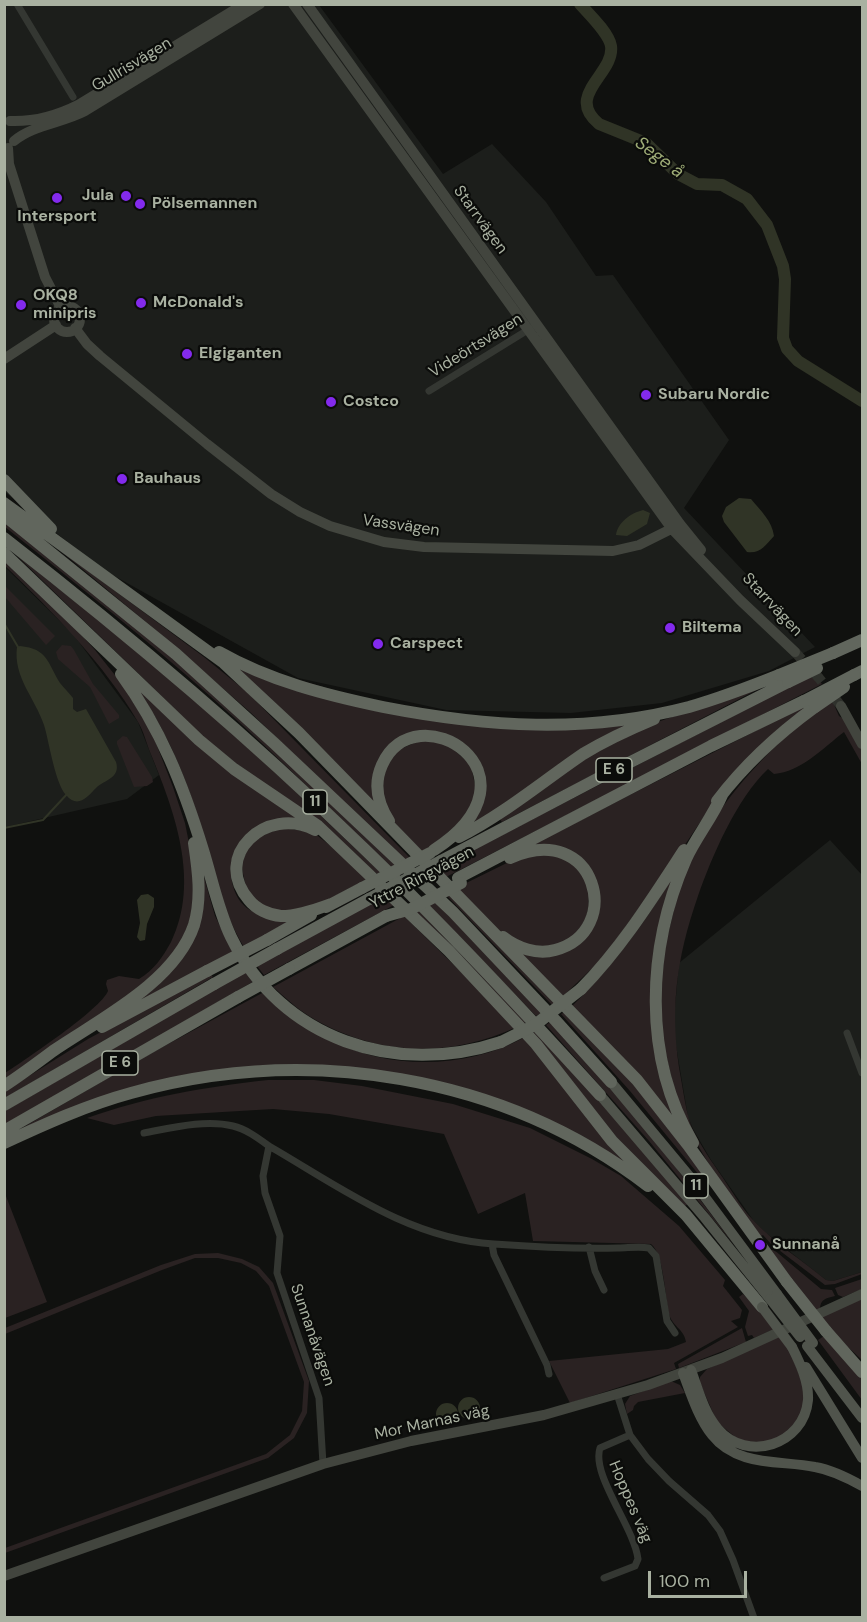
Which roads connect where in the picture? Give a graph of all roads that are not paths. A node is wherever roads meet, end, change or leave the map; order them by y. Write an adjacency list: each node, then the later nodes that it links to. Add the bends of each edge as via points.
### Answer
1 (244, 4): 6 (street, Gullrisvägen)
2 (260, 4): 6 (street, Gullrisvägen)
3 (293, 4): 12 (street, Starrvägen)
4 (307, 4): 12 (street, Starrvägen)
5 (17, 5): 7 (street)
6 (234, 16): 8 (street, Gullrisvägen, via 78,105 35,120); 9 (street, Gullrisvägen, via 85,111 30,131)
7 (73, 97)
8 (7, 120): 9 (street, Vassvägen, via 16,130)
9 (8, 152): 10 (street, Vassvägen, via 45,277)
10 (61, 308): 11 (street, via 55,314); 13 (street, Vassvägen, via 70,306 78,312)
11 (56, 325): 13 (street, via 66,332); 14 (street)
12 (532, 327): 15 (street, Videörtsvägen); 19 (street, Starrvägen)
13 (75, 328): 19 (street, Vassvägen, via 100,356 229,462 311,518 348,532 423,547 613,551 639,545)
14 (4, 359)
15 (429, 391)
16 (4, 480): 22 (highway)
17 (4, 503): 22 (highway)
18 (4, 515): 41 (highway, 11, via 176,654 274,743 453,912)
19 (676, 527): 19 (street, Starrvägen, via 740,600 795,652 700,550)
20 (4, 538): 43 (highway, 11, via 190,689 355,839)
21 (4, 553): 24 (highway)
22 (77, 556): 28 (highway, via 226,656 300,687 338,697 442,718 520,725 588,724); 33 (highway, via 224,663)
23 (862, 643): 26 (highway, bridge)
24 (100, 647): 31 (highway, via 158,730); 32 (highway, via 216,755 318,826)
25 (859, 675): 30 (highway, bridge, via 769,744); 34 (highway, Yttre Ringvägen / E 6, bridge, via 711,746)
26 (784, 679): 28 (highway); 33 (highway, Yttre Ringvägen / E 6, via 597,779)
27 (841, 706): 29 (street)
28 (686, 707): 33 (highway, via 597,746)
29 (862, 744)
30 (722, 795): 31 (highway, bridge, via 629,933 581,989 535,1024 501,1042 450,1054 411,1056 344,1041 311,1025 268,991 231,938); 49 (highway, via 687,857 668,910 659,954 656,1014 664,1072 678,1112)
31 (190, 815): 39 (highway, via 199,894 187,941 148,985)
32 (350, 855): 37 (highway, via 314,829 287,822 265,827 251,837 238,858 238,883 260,910 282,916); 50 (highway, via 482,985 543,1053 612,1141)
33 (433, 857): 33 (highway, via 390,822 378,797 379,772 385,759 395,747 425,736 447,739 465,750 475,765 480,791 467,824); 35 (highway, Yttre Ringvägen / E 6, bridge); 36 (highway)
34 (459, 881): 36 (highway, via 527,851 550,849 564,852 583,867 595,903 580,936 561,949 539,952 506,940); 45 (highway, Yttre Ringvägen / E 6, bridge, via 238,997)
35 (366, 893): 37 (highway); 44 (highway, Yttre Ringvägen / E 6, bridge, via 277,950)
36 (462, 900): 49 (highway, via 637,1080)
37 (331, 904): 39 (highway, bridge)
38 (847, 1033): 40 (street)
39 (38, 1063): 42 (highway)
40 (862, 1073)
41 (611, 1082): 55 (main road, 11, via 683,1168)
42 (4, 1086)
43 (600, 1095): 55 (main road, 11)
44 (4, 1105)
45 (4, 1131)
46 (144, 1132): 48 (street, via 222,1124 245,1131)
47 (4, 1143): 50 (highway, via 98,1103 189,1079 259,1071 360,1073 452,1090 538,1121 611,1160)
48 (269, 1146): 51 (street, via 395,1219 460,1239); 69 (street, Sunnanåvägen, via 263,1176 280,1236 277,1273 320,1398)
49 (743, 1223): 57 (highway, bridge)
50 (699, 1230): 55 (highway)
51 (492, 1244): 52 (street); 63 (street)
52 (589, 1247): 53 (street); 56 (street, via 642,1246 653,1250 667,1321)
53 (604, 1290)
54 (862, 1294): 61 (street, Mor Marnas väg)
55 (770, 1300): 58 (main road, 11, bridge); 59 (main road, bridge)
56 (675, 1333)
57 (829, 1334): 60 (highway); 62 (highway)
58 (810, 1345): 65 (main road, 11); 66 (main road, 11)
59 (792, 1347): 61 (main road, via 804,1375 808,1402 794,1432 771,1445 747,1447 724,1436); 68 (main road)
60 (862, 1364)
61 (687, 1371): 64 (street, Mor Marnas väg); 70 (main road, via 697,1408 718,1442 730,1451 747,1458 825,1469)
62 (862, 1372)
63 (549, 1374)
64 (617, 1394): 67 (street); 69 (street, Mor Marnas väg, via 544,1415 411,1441)
65 (862, 1410)
66 (862, 1418)
67 (630, 1436): 72 (street, Hoppes väg, via 600,1448 597,1456 638,1559 635,1566); 73 (street, via 648,1460 720,1531)
68 (862, 1458)
69 (323, 1464): 71 (street, Mor Marnas väg)
70 (862, 1486)
71 (4, 1576)
72 (604, 1578)
73 (754, 1617)

